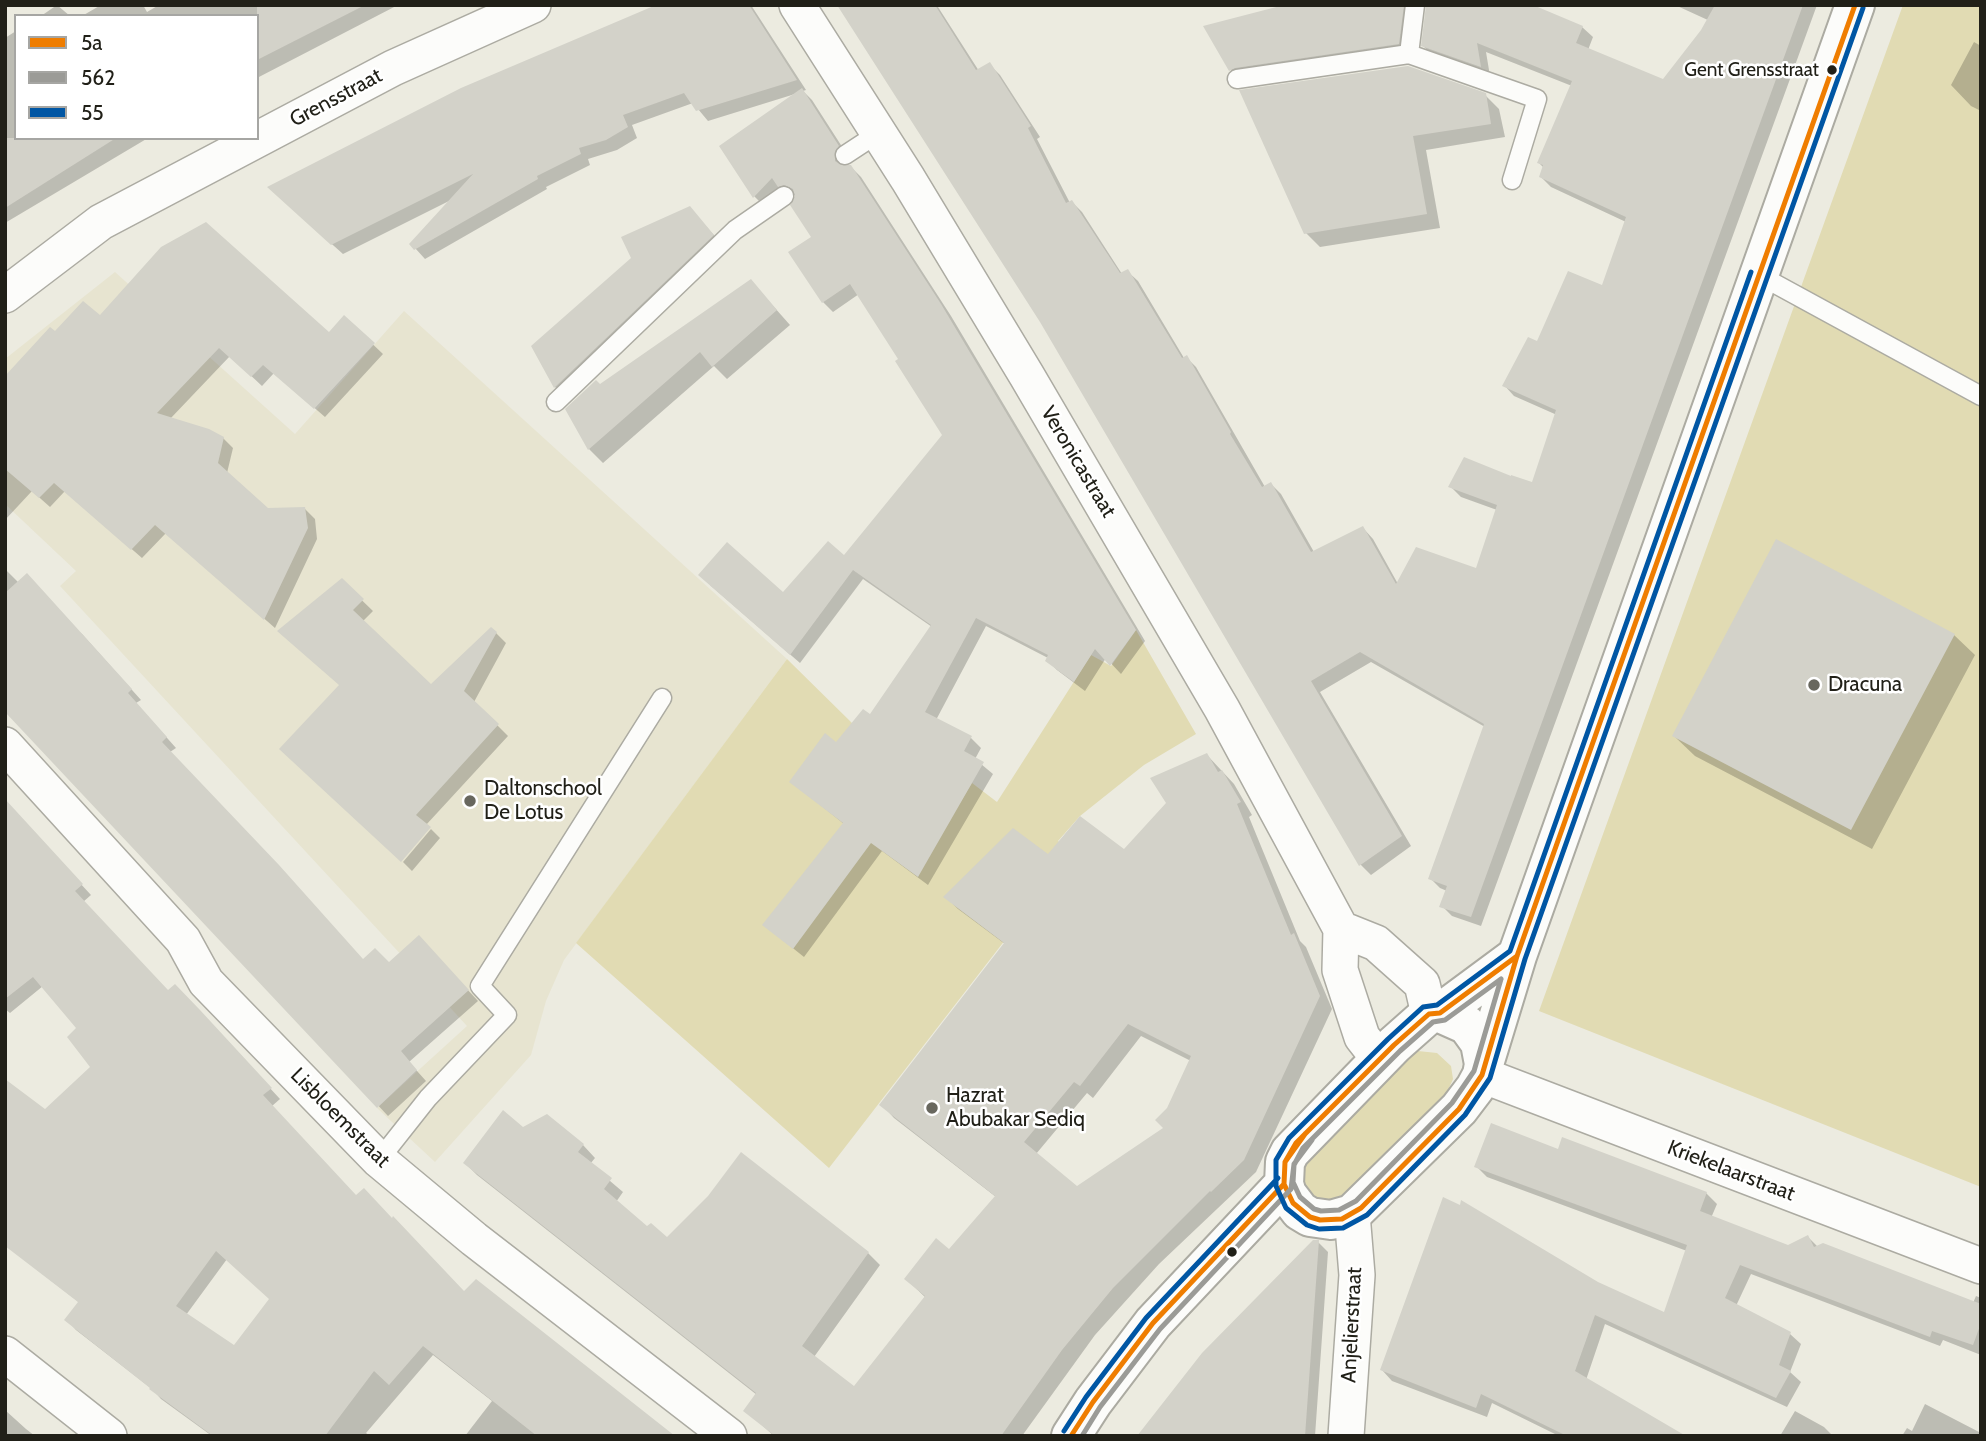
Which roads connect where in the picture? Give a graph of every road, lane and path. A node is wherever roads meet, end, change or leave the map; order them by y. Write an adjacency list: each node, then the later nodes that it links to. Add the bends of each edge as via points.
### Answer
1 (533, 5): 8 (street, Grensstraat, via 393,68)
2 (797, 5): 7 (street, Veronicastraat)
3 (1415, 5): 5 (lane)
4 (1855, 5): 13 (street)
5 (1409, 54): 6 (lane); 11 (lane, via 1538,99)
6 (1237, 79)
7 (877, 134): 10 (lane); 19 (street, Veronicastraat, via 1107,510)
8 (259, 139)
9 (256, 140): 14 (street, Grensstraat, via 101,222)
10 (845, 155)
11 (1512, 180)
12 (784, 196): 16 (lane, via 735,230)
13 (1759, 275): 15 (lane); 20 (street)
14 (5, 295)
15 (1981, 397)
16 (556, 402)
17 (662, 698): 24 (lane, via 480,986 508,1015 429,1098)
18 (5, 745): 24 (street, Lisbloemstraat, via 183,940 206,982)
19 (1341, 929): 21 (street, via 1376,943 1422,984); 22 (street, Veronicastraat, via 1340,970 1362,1037)
20 (1517, 956): 21 (street); 23 (street)
21 (1435, 1014): 22 (street); 23 (street, via 1466,1025 1474,1034 1483,1053)
22 (1380, 1060): 25 (street, via 1296,1143 1285,1162)
23 (1483, 1070): 26 (street, via 1459,1109); 27 (street, Kriekelaarstraat)
24 (379, 1160): 30 (street, Lisbloemstraat)
25 (1283, 1184): 26 (street, via 1293,1203 1310,1217 1331,1220); 31 (street, via 1153,1323)
26 (1352, 1214): 32 (street, Anjelierstraat, via 1357,1275)
27 (1981, 1266)
28 (5, 1354): 29 (street)
29 (109, 1436)
30 (729, 1436)
31 (1071, 1436)
32 (1346, 1436)

